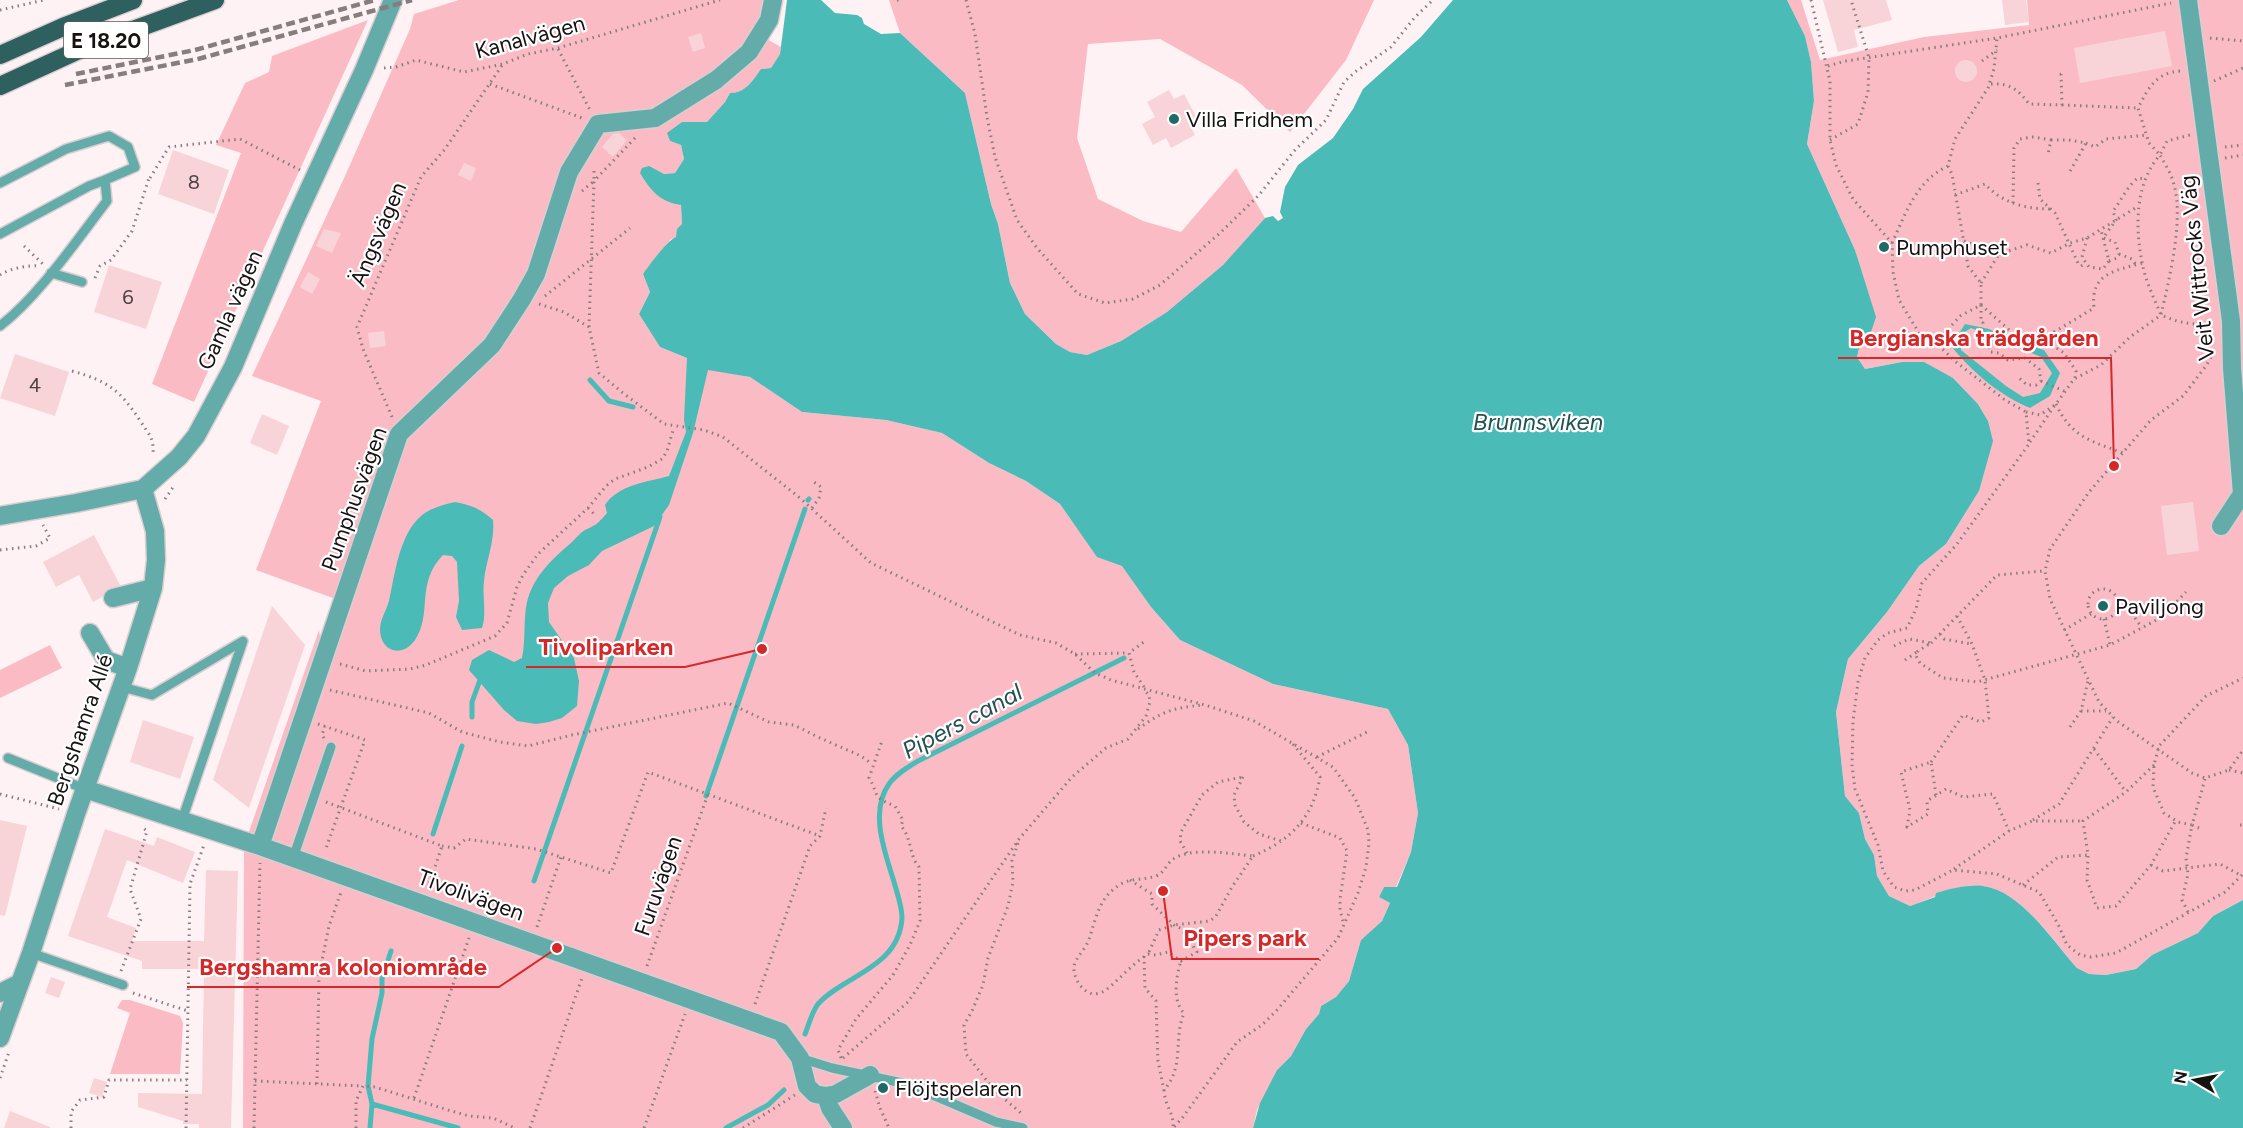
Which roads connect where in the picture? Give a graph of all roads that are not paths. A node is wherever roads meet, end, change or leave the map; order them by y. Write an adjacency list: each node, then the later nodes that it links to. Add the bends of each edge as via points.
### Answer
1 (133, 0): 6 (main road, E 18.20)
2 (215, 0): 7 (main road, E 18.20, via 81,49)
3 (393, 0): 14 (street, Gamla vägen, via 232,367 196,436)
4 (773, 0): 26 (street, Pumphusvägen, via 769,20 749,52 716,80 655,118 598,124 569,172 536,274 492,345 399,434)
5 (2182, 1): 16 (street, Veit Wittrocks Väg, via 2193,36 2231,321 2242,494)
6 (0, 55)
7 (0, 86)
8 (105, 180): 9 (lane, via 135,167 128,147 109,136 66,149); 10 (lane); 11 (lane, via 106,201)
9 (0, 183)
10 (0, 234)
11 (51, 273): 12 (lane); 13 (lane)
12 (82, 282)
13 (0, 326)
14 (143, 489): 15 (street); 17 (street, Bergshamra Allé, via 155,531)
15 (0, 516)
16 (2221, 525)
17 (153, 588): 18 (street); 20 (street, Bergshamra Allé)
18 (113, 598)
19 (90, 633): 20 (street, via 106,660)
20 (129, 668): 21 (street, Bergshamra Allé)
21 (122, 687): 24 (street, Bergshamra Allé); 25 (lane, via 152,695 243,641)
22 (331, 747): 27 (lane)
23 (8, 758): 24 (lane)
24 (85, 789): 25 (street, Tivolivägen); 28 (street, Bergshamra Allé)
25 (182, 819): 26 (street, Tivolivägen)
26 (260, 846): 27 (street, Tivolivägen)
27 (293, 858): 33 (street, Tivolivägen, via 781,1032)
28 (31, 953): 29 (street, Bergshamra Allé); 30 (lane)
29 (20, 983): 31 (street); 32 (street, Bergshamra Allé)
30 (120, 984)
31 (0, 993)
32 (0, 1038)
33 (800, 1058): 34 (lane); 35 (street, Tivolivägen, via 807,1086)
34 (870, 1076): 35 (street); 37 (lane, via 907,1084 996,1122)
35 (828, 1102): 36 (street)
36 (843, 1128)
37 (1023, 1128)

